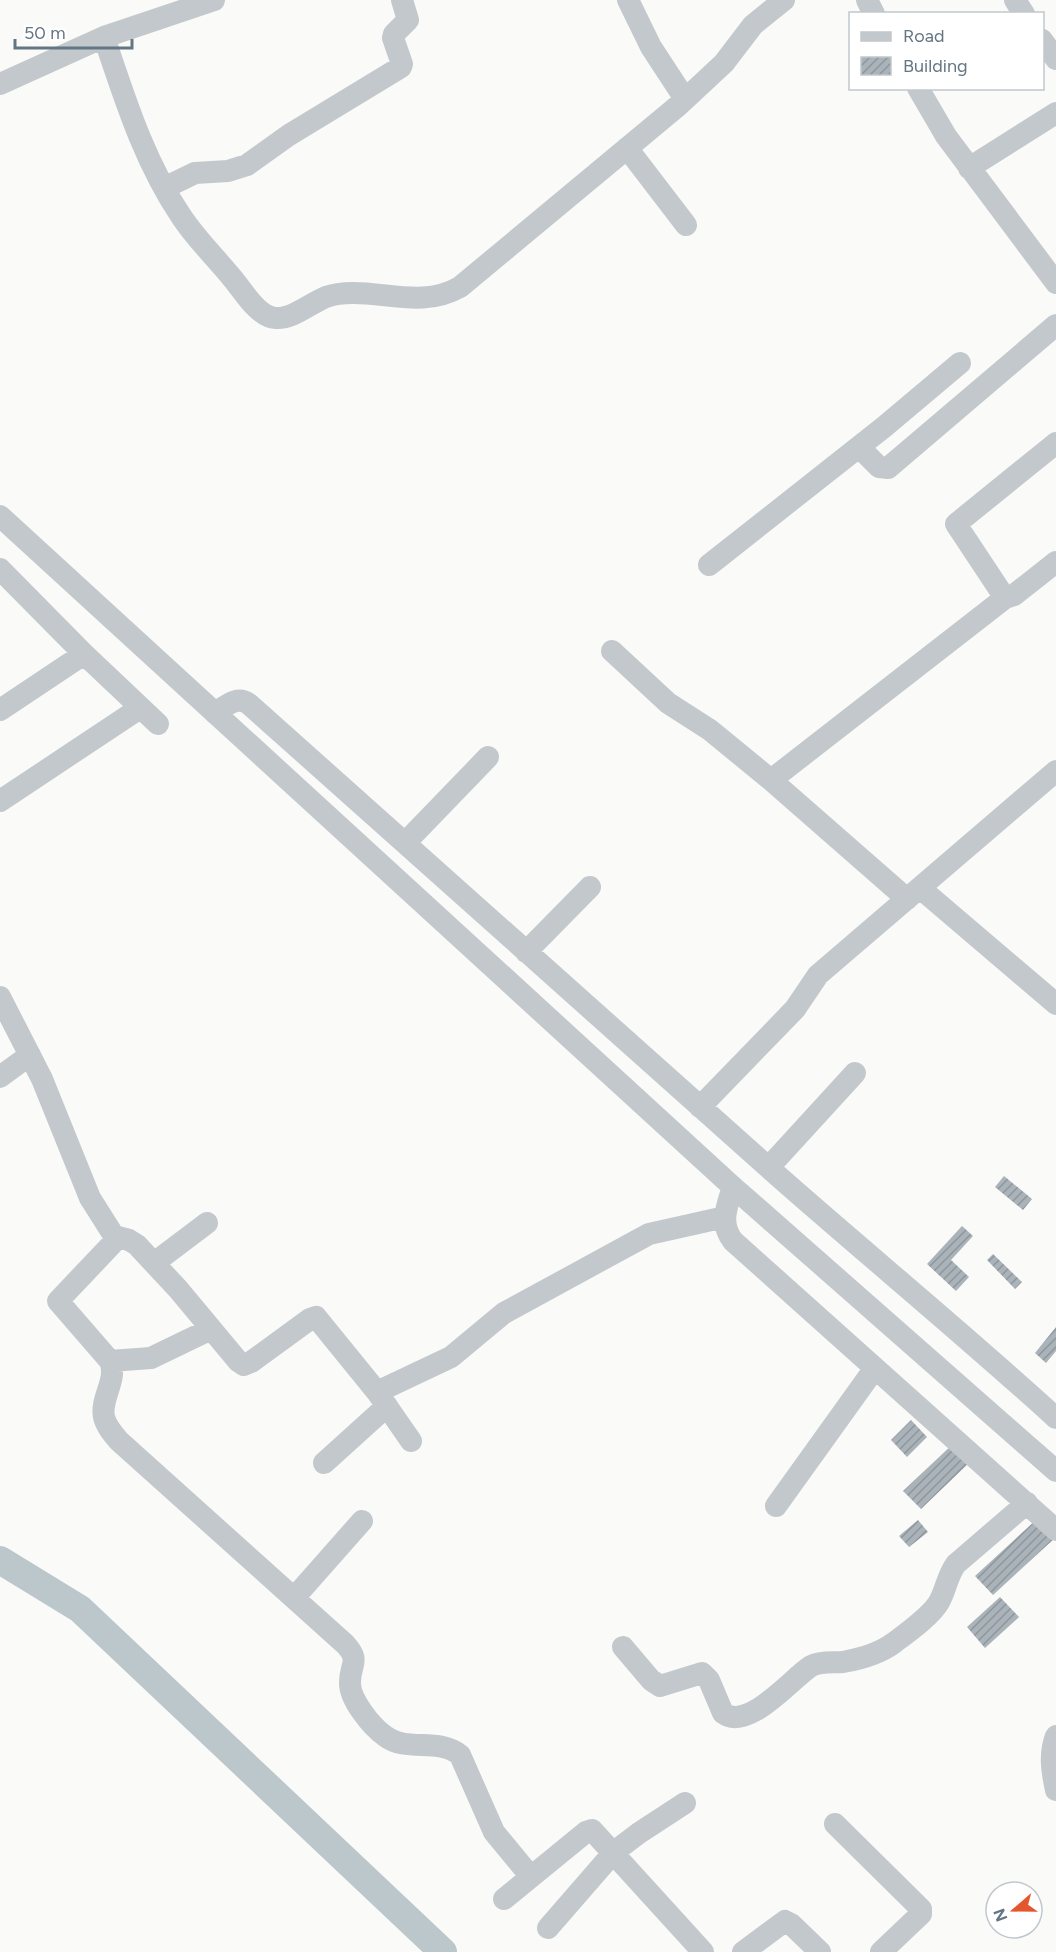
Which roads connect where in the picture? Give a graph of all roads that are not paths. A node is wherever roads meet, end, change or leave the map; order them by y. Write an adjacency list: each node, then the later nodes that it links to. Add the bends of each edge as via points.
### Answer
1 (214, 0): 5 (street)
2 (402, 0): 14 (street, via 408,20 393,36 401,67 247,165 228,171 195,173)
3 (628, 0): 10 (street, via 651,47)
4 (784, 0): 10 (street, via 753,25 724,63)
5 (104, 37): 8 (street); 14 (street, via 134,126)
6 (1044, 43): 7 (street)
7 (1056, 59)
8 (0, 84)
9 (919, 90): 13 (street)
10 (686, 99): 12 (street)
11 (1056, 113): 13 (street)
12 (627, 148): 14 (street, via 449,293 424,298 338,294 277,318 254,304 191,230); 15 (street)
13 (969, 168): 16 (street)
14 (164, 188)
15 (686, 225)
16 (1056, 283)
17 (1056, 326): 20 (street, via 888,468 879,467)
18 (960, 363): 20 (street)
19 (1056, 443): 25 (street, via 956,524)
20 (859, 447): 23 (street)
21 (0, 516): 30 (street)
22 (1056, 562): 25 (street)
23 (710, 565)
24 (0, 569): 27 (street)
25 (1005, 598): 34 (street)
26 (612, 651): 34 (street, via 668,703 710,730)
27 (84, 654): 28 (street); 29 (street)
28 (140, 708): 31 (street); 35 (street)
29 (0, 710)
30 (215, 713): 36 (street, via 233,701 244,700); 47 (street)
31 (158, 724)
32 (488, 756): 36 (street)
33 (1056, 771): 38 (street)
34 (771, 780): 38 (street)
35 (0, 801)
36 (405, 843): 39 (street)
37 (590, 887): 39 (street)
38 (914, 893): 41 (street); 45 (street, via 818,975 795,1009)
39 (526, 952): 45 (street)
40 (0, 997): 42 (street)
41 (1056, 1004)
42 (30, 1055): 44 (street); 50 (street, via 90,1198)
43 (855, 1073): 46 (street)
44 (0, 1077)
45 (700, 1107): 46 (street)
46 (769, 1167): 56 (street)
47 (733, 1187): 48 (street); 59 (street)
48 (724, 1217): 54 (street, via 733,1241); 55 (street, via 650,1234 504,1313 450,1358)
49 (207, 1224): 51 (street)
50 (114, 1236): 51 (street, via 133,1242); 53 (street, via 113,1243 58,1301)
51 (154, 1263): 52 (street)
52 (211, 1329): 53 (street, via 151,1358); 55 (street, via 244,1365 316,1317)
53 (110, 1361): 64 (street, via 112,1378 104,1414 119,1441)
54 (875, 1368): 60 (street); 61 (street)
55 (382, 1399): 57 (street); 58 (street)
56 (1056, 1418)
57 (411, 1441)
58 (324, 1463)
59 (1056, 1471)
60 (1027, 1503): 63 (street); 65 (street, via 962,1558 949,1575 937,1605 896,1641 876,1653 815,1664 747,1715 733,1718 723,1713 702,1673 664,1686 656,1684)
61 (776, 1506)
62 (362, 1521): 64 (street)
63 (1056, 1530)
64 (294, 1598): 71 (street, via 351,1650 351,1692 383,1735 399,1743 448,1747 460,1755 494,1832)
65 (623, 1647)
66 (1056, 1736): 67 (street, via 1052,1745)
67 (1056, 1790)
68 (685, 1803): 70 (street)
69 (835, 1824): 77 (street, via 921,1909 921,1914)
70 (614, 1852): 71 (street, via 590,1830); 73 (street); 74 (street)
71 (531, 1877): 72 (street)
72 (504, 1899)
73 (548, 1928)
74 (703, 1952)
75 (743, 1952): 76 (street, via 785,1921)
76 (819, 1952)
77 (882, 1952)

